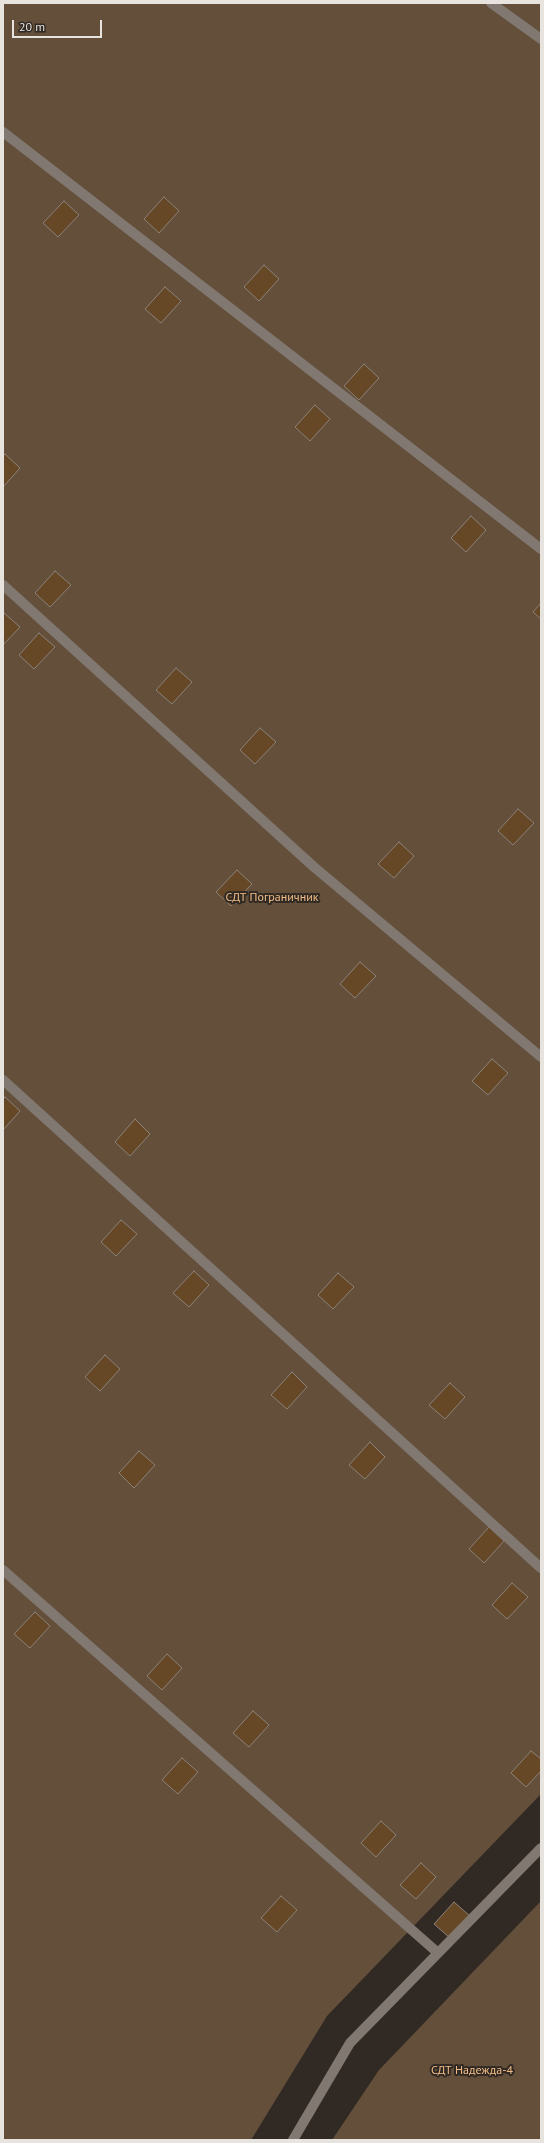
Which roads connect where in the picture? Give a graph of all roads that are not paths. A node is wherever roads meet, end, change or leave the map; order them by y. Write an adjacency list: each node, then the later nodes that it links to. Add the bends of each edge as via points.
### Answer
1 (491, 3): 2 (street)
2 (541, 39)
3 (3, 132): 4 (street)
4 (541, 549)
5 (3, 585): 6 (street, via 314,867)
6 (541, 1057)
7 (3, 1080): 8 (street)
8 (541, 1568)
9 (3, 1570): 11 (street)
10 (541, 1848): 11 (street)
11 (438, 1953): 12 (street, via 350,2044)
12 (292, 2140)

